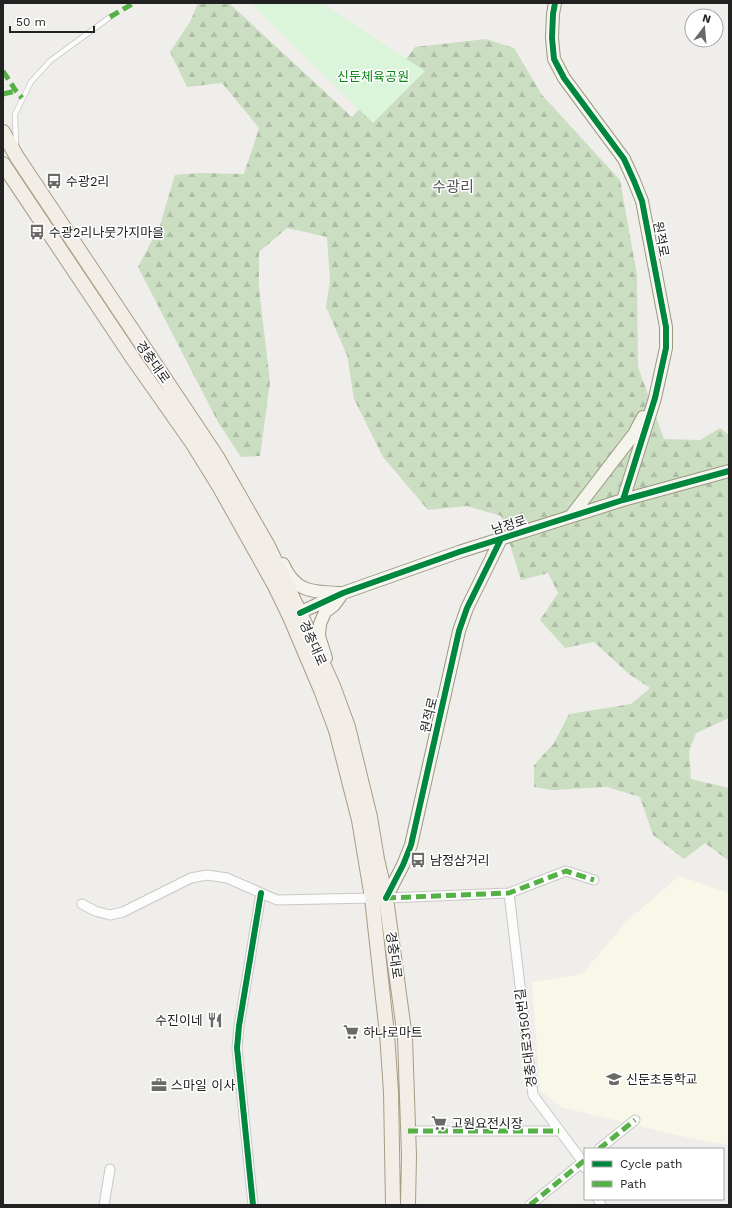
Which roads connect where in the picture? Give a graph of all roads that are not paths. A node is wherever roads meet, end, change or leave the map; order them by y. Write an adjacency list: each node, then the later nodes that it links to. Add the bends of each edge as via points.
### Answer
1 (555, 3): 6 (street, 원적로, via 552,38 554,59 564,78 624,159 642,201 666,328 666,348)
2 (110, 17): 4 (lane, via 50,61 31,82 15,114)
3 (3, 132): 4 (main road, 경충대로)
4 (17, 157): 5 (street); 11 (main road, 경충대로, via 217,457)
5 (3, 164): 13 (main road, 경충대로, via 193,444 274,584)
6 (661, 372): 8 (street, 원적로); 9 (street, via 634,434)
7 (729, 471): 8 (street, 남정로)
8 (623, 500): 9 (street, 남정로)
9 (571, 516): 10 (street, 남정로)
10 (501, 539): 12 (street, 남정로); 18 (street, 원적로, via 465,614 411,845 403,865)
11 (268, 546): 12 (street, via 277,551 286,571 302,588); 13 (main road, 경충대로)
12 (343, 593): 13 (street, 남정로); 14 (street, via 325,612 318,636 332,673)
13 (295, 615): 14 (main road, 경충대로); 18 (main road, 경충대로, via 336,730)
14 (330, 680): 18 (main road, 경충대로, via 348,727 370,817 377,859)
15 (594, 880): 17 (street, via 566,871)
16 (261, 893): 18 (street, via 276,900); 19 (street, via 227,878 207,875 190,878 123,912 110,915); 27 (street, via 237,1048)
17 (509, 893): 18 (street); 22 (street, 경충대로3150번길, via 533,1096)
18 (379, 898): 21 (main road, 경충대로, via 406,1038); 28 (main road, 경충대로, via 391,1085)
19 (82, 904)
20 (636, 1120): 23 (street)
21 (408, 1131): 22 (street); 29 (main road, 경충대로)
22 (559, 1131): 24 (street, 경충대로3150번길)
23 (600, 1148)
24 (584, 1163): 30 (street)
25 (110, 1169): 26 (street)
26 (104, 1205)
27 (253, 1205)
28 (393, 1205)
29 (408, 1205)
30 (530, 1205)

